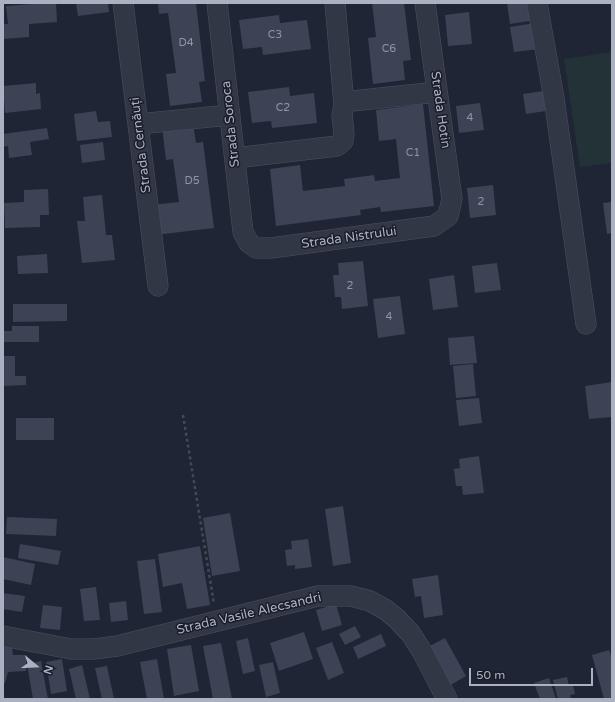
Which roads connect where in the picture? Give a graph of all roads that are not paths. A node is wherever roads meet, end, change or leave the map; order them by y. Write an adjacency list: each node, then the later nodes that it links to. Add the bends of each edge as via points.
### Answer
1 (123, 3): 9 (street, Strada Cernăuți)
2 (217, 3): 8 (street, Strada Soroca)
3 (335, 3): 7 (street)
4 (425, 3): 6 (street, Strada Hotin)
5 (537, 3): 14 (street, via 554,98)
6 (437, 92): 7 (street, via 352,101); 11 (street, Strada Hotin, via 452,199)
7 (344, 105): 10 (street, via 343,141 337,146)
8 (230, 115): 9 (street); 10 (street, Strada Soroca)
9 (138, 124): 13 (street, Strada Cernăuți)
10 (235, 158): 12 (street, Strada Soroca, via 243,232)
11 (448, 216): 12 (street, Strada Nistrului, via 434,226 270,248 256,248)
12 (249, 243)
13 (158, 286)
14 (586, 324)
15 (3, 636): 16 (street, Strada Vasile Alecsandri, via 71,649 94,649 117,646 318,596 351,596 370,601 392,614 411,634)
16 (448, 699)

